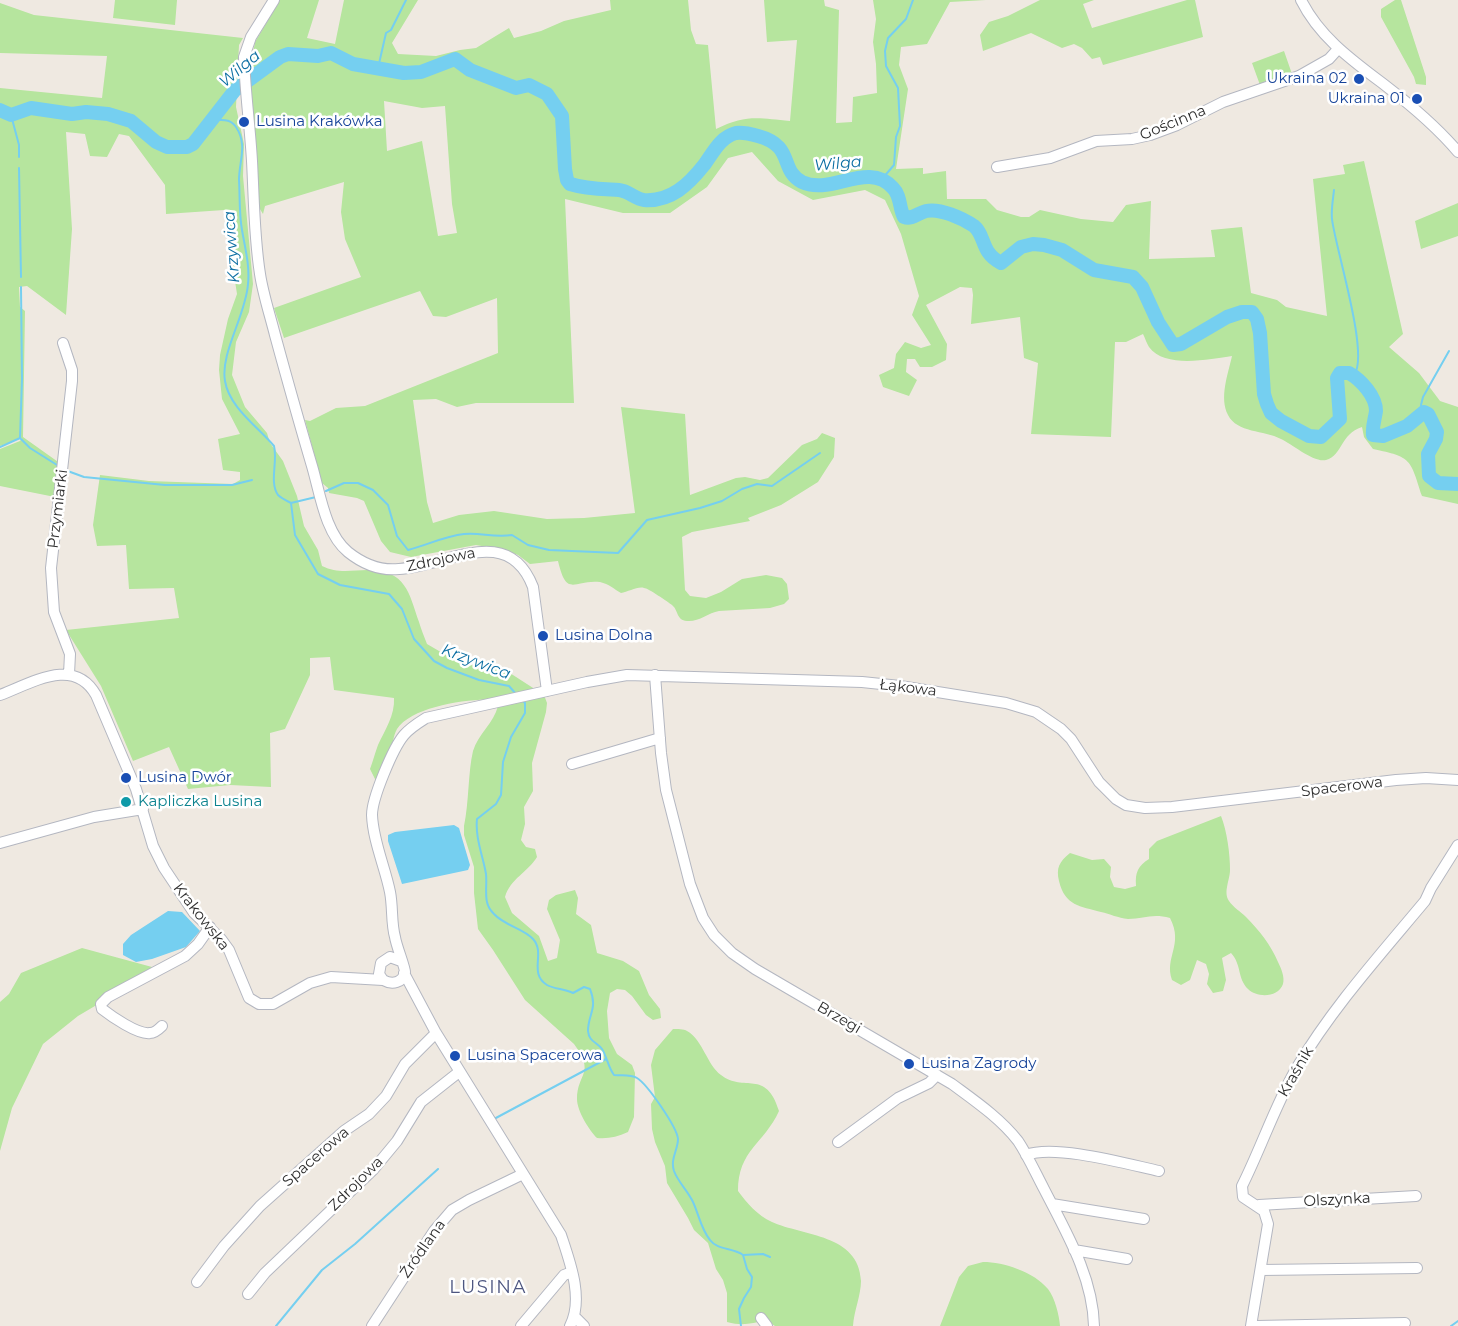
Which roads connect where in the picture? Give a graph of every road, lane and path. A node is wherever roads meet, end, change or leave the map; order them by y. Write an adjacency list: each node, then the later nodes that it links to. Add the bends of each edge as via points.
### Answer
1 (274, 0): 11 (street, Zdrojowa, via 251,37 244,57 260,276 328,519 346,551 377,568 397,570 484,551 515,560 528,572 533,587)
2 (1301, 0): 3 (street)
3 (1338, 49): 5 (street); 7 (street, Gościnna, via 1329,59 1299,76 1223,102 1150,135 1096,141 1050,158)
4 (1458, 132): 5 (street)
5 (1445, 137): 6 (street)
6 (1458, 152)
7 (998, 167)
8 (63, 343): 9 (street, Przymiarki, via 72,381 51,568 54,612 70,654)
9 (69, 674): 12 (street, via 50,676); 17 (street, Krakowska, via 88,684 96,695)
10 (655, 675): 11 (street, Łąkowa, via 615,676); 13 (street, Brzegi); 16 (street, Łąkowa, via 879,683 1006,703 1036,712 1061,729 1108,792 1126,805 1157,808)
11 (547, 691): 21 (street, via 426,718 404,735 375,798 372,817 393,905)
12 (0, 695)
13 (660, 738): 14 (street); 31 (street, Brzegi, via 666,790 690,884 714,935 755,969)
14 (572, 764)
15 (1458, 780): 16 (street, Spacerowa, via 1396,780)
16 (1226, 799)
17 (143, 809): 18 (street, via 93,817); 20 (street, Krakowska, via 164,868 194,913)
18 (0, 843)
19 (1458, 845): 38 (street, Kraśnik, via 1425,901 1340,1004 1296,1070 1242,1186 1243,1197)
20 (210, 927): 25 (street, Krakowska, via 229,950 249,998 259,1004 280,1002 298,989 331,977); 28 (street, via 185,956 101,1004 111,1016 142,1033)
21 (394, 937): 22 (street); 23 (street)
22 (400, 961): 23 (street, via 394,957); 24 (street)
23 (383, 963): 25 (street, Krakowska); 26 (street, via 379,974)
24 (404, 974): 26 (street, via 401,980); 27 (street)
25 (356, 978): 26 (street, Krakowska)
26 (389, 982): 27 (street)
27 (415, 997): 29 (street)
28 (162, 1026)
29 (436, 1033): 30 (street); 45 (street, Spacerowa, via 405,1064 386,1096 369,1114 344,1131 260,1206)
30 (459, 1072): 35 (street); 46 (street, Zdrojowa, via 421,1102 373,1170)
31 (937, 1075): 32 (street); 33 (street, Brzegi, via 980,1104 1007,1129)
32 (838, 1142)
33 (1026, 1155): 34 (street, via 1044,1151); 37 (street, Brzegi)
34 (1159, 1171)
35 (523, 1174): 44 (street, via 561,1235); 49 (street, Źródlana, via 452,1210)
36 (1416, 1196): 38 (street, Olszynka)
37 (1052, 1204): 39 (street); 40 (street, Brzegi)
38 (1259, 1205): 43 (street, Kraśnik, via 1268,1224)
39 (1144, 1219)
40 (1074, 1250): 41 (street); 52 (street, Brzegi, via 1087,1280)
41 (1127, 1259)
42 (1417, 1269): 43 (street)
43 (1262, 1270): 53 (street, Kraśnik)
44 (572, 1272): 47 (street); 50 (street, via 564,1275)
45 (197, 1282)
46 (248, 1294)
47 (573, 1322): 51 (street)
48 (1405, 1323): 54 (street)
49 (372, 1326)
50 (521, 1326)
51 (584, 1326)
52 (1095, 1326)
53 (1251, 1326)
54 (1257, 1326)

